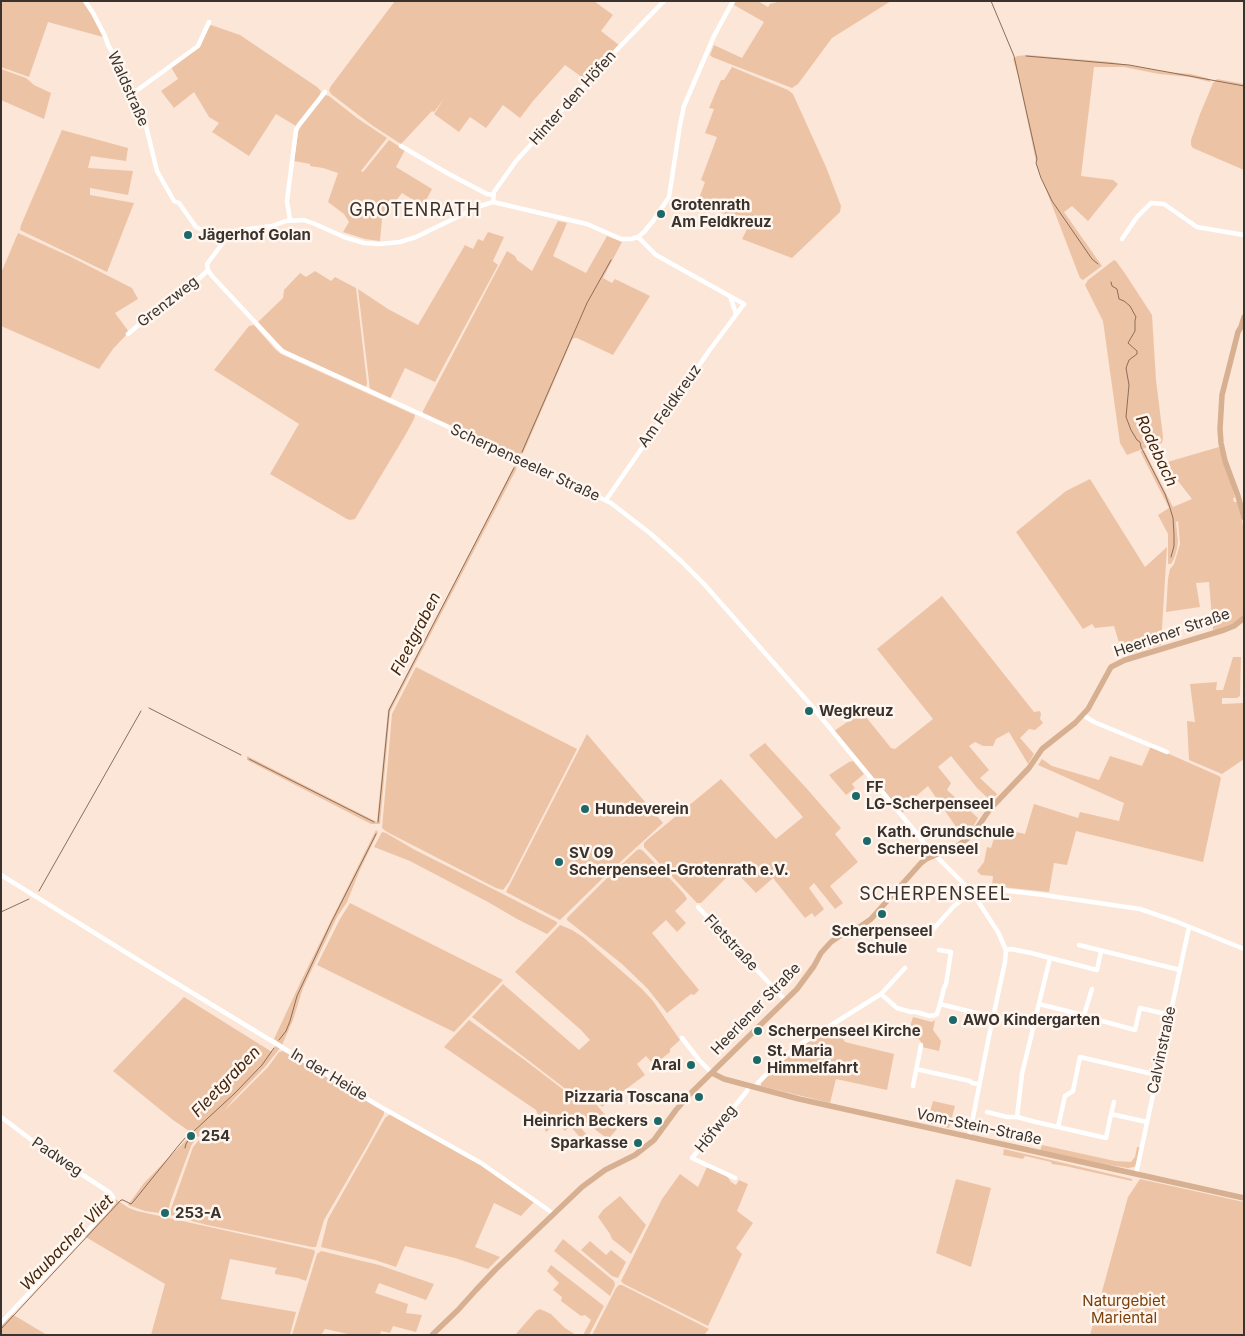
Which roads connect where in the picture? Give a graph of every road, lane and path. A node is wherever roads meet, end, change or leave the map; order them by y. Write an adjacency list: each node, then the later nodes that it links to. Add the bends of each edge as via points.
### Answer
1 (84, 1): 6 (street, Waldstraße, via 100,26)
2 (664, 1): 8 (street, Hinter den Höfen, via 516,161)
3 (733, 1): 12 (street, via 684,106 669,197)
4 (209, 22): 6 (street, via 198,46)
5 (325, 92): 10 (street, via 296,130 287,201)
6 (132, 94): 14 (street, Waldstraße, via 146,126 157,171 174,201 179,203 196,227)
7 (401, 146): 8 (street)
8 (493, 195): 9 (street)
9 (493, 202): 10 (street, via 406,241 392,243 364,243 304,220); 12 (street, via 587,224 622,239)
10 (290, 220): 14 (street, via 238,232)
11 (1244, 235): 13 (street, via 1197,226 1164,204 1151,203)
12 (638, 237): 16 (street, Am Feldkreuz, via 656,255)
13 (1122, 239)
14 (225, 240): 15 (street, via 207,264)
15 (208, 270): 19 (street, Grenzweg); 20 (street, Scherpenseeler Straße, via 282,351)
16 (730, 296): 17 (street); 17 (street, Am Feldkreuz, via 744,304)
17 (736, 314): 20 (street, Am Feldkreuz)
18 (1244, 317): 21 (main road, via 1222,395 1220,429 1225,462)
19 (128, 334)
20 (606, 500): 25 (street, Scherpenseeler Straße, via 646,529 682,562 810,704)
21 (1244, 518)
22 (1244, 618): 23 (main road, Heerlener Straße, via 1224,630 1111,667)
23 (1083, 715): 24 (street); 25 (main road, Heerlener Straße, via 1042,749 1029,768 990,809 973,834)
24 (1167, 752)
25 (935, 855): 27 (street, Scherpenseeler Straße); 41 (main road, Heerlener Straße, via 921,863 871,919 831,942 797,989)
26 (1, 874): 67 (street, In der Heide, via 379,1106 481,1163)
27 (971, 891): 29 (street, via 974,887 1125,906 1152,912); 30 (street); 34 (street, Scherpenseeler Straße)
28 (698, 907): 41 (street, Fletstraße)
29 (1190, 927): 32 (street); 38 (street, Calvinstraße)
30 (928, 935)
31 (1079, 945): 35 (street)
32 (1244, 949)
33 (939, 950): 42 (street, via 951,952)
34 (1006, 950): 36 (street); 46 (street)
35 (1101, 951): 36 (street, via 1097,970); 38 (street)
36 (1050, 958): 43 (street)
37 (904, 968): 40 (street)
38 (1180, 970): 45 (street, Calvinstraße)
39 (1092, 989): 44 (street)
40 (881, 994): 42 (street, via 897,1008 930,1016 937,1014); 55 (street, via 796,1047)
41 (785, 1000): 51 (main road, Heerlener Straße)
42 (940, 1004): 46 (street)
43 (1039, 1004): 44 (street); 47 (street)
44 (1084, 1015): 45 (street, via 1135,1030 1140,1008)
45 (1170, 1015): 52 (street, Calvinstraße)
46 (993, 1017): 47 (street); 53 (street)
47 (1032, 1027): 59 (street)
48 (682, 1038): 51 (street)
49 (921, 1045): 50 (street)
50 (916, 1069): 53 (street); 54 (street)
51 (712, 1073): 55 (main road, Vom-Stein-Straße); 67 (main road, Heerlener Straße, via 682,1102 648,1146 597,1175)
52 (1157, 1075): 61 (street, Calvinstraße); 62 (street, via 1080,1057 1073,1091 1066,1096)
53 (979, 1084): 63 (street)
54 (913, 1086)
55 (752, 1087): 63 (main road, Vom-Stein-Straße); 65 (street, Höfweg, via 692,1158)
56 (1114, 1102): 58 (street)
57 (987, 1112): 59 (street)
58 (1111, 1114): 61 (street); 62 (street, via 1106,1138)
59 (1017, 1116): 62 (street)
60 (1, 1117): 68 (street, Padweg, via 114,1197 103,1215)
61 (1147, 1122): 64 (street, Calvinstraße)
62 (1058, 1127)
63 (969, 1138): 64 (main road, Vom-Stein-Straße)
64 (1136, 1174): 66 (main road, Vom-Stein-Straße)
65 (735, 1178)
66 (1244, 1198)
67 (554, 1214): 69 (main road, Heerlener Straße)
68 (1, 1323)
69 (432, 1335)

